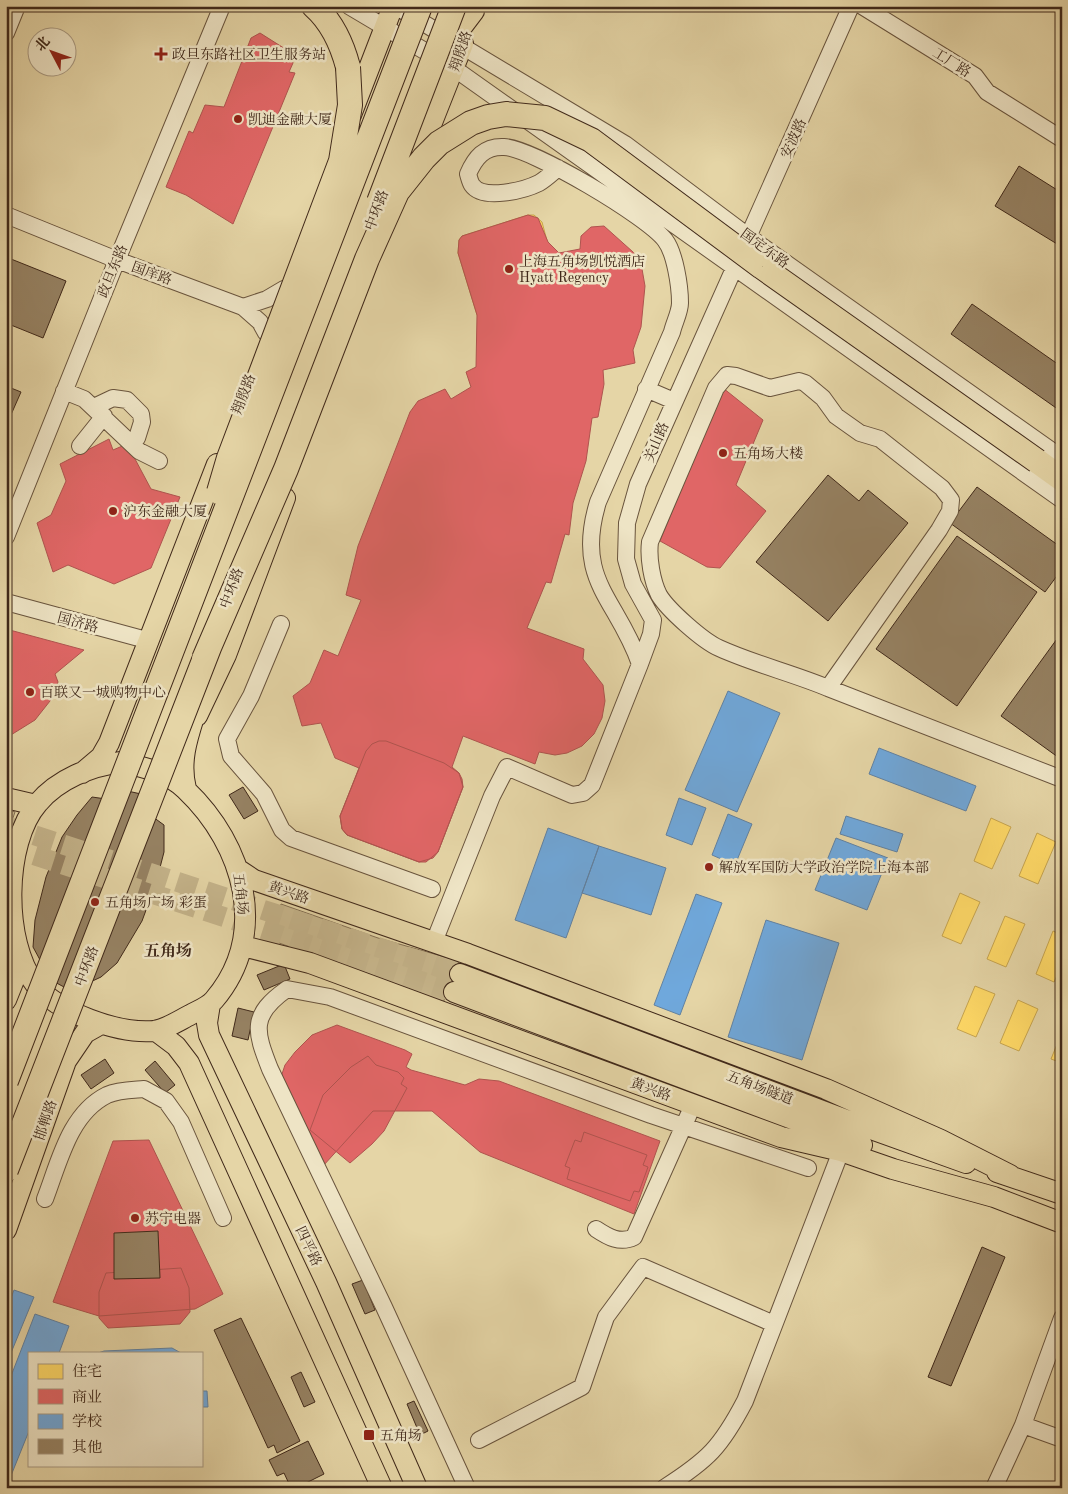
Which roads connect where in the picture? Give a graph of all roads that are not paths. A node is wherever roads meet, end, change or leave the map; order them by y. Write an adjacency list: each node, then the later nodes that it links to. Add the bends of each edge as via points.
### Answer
1 (17, 6): 11 (street)
2 (222, 6): 20 (street, 政旦东路)
3 (314, 6): 39 (highway, bridge, via 337,36 348,67 350,104 341,161 229,458)
4 (349, 6): 10 (street)
5 (394, 6): 10 (main road, 翔殷路); 12 (street, 国定东路)
6 (420, 6): 39 (highway, bridge)
7 (851, 6): 19 (street, 安波路)
8 (862, 6): 14 (street, 工厂路, via 975,76 987,92)
9 (468, 8): 12 (main road, 翔殷路); 40 (highway, 中环路, bridge)
10 (385, 28): 13 (street); 22 (main road, 翔殷路)
11 (6, 32)
12 (457, 43): 13 (main road, 翔殷路); 19 (street, 国定东路, via 624,144)
13 (449, 66): 15 (street); 45 (main road, 翔殷路, via 358,270 261,520 189,732 182,758)
14 (1062, 138)
15 (592, 165): 17 (street); 21 (street)
16 (558, 168): 16 (street, via 523,151 505,147 490,148 475,158 468,174 472,186 483,192 497,193 526,188); 17 (street)
17 (582, 183): 25 (street, via 640,218 666,240 675,265 680,304 672,332)
18 (6, 215): 20 (street, 国庠路)
19 (749, 236): 21 (street, 安波路); 31 (street, 国定东路)
20 (116, 260): 23 (street, 国庠路); 26 (street, 政旦东路)
21 (734, 269): 27 (street, 关山路); 34 (street)
22 (284, 289): 23 (street); 24 (main road, 翔殷路)
23 (243, 307): 24 (street, 国庠路, via 260,322)
24 (266, 333): 38 (main road, 翔殷路)
25 (646, 389): 27 (street); 41 (street, via 598,502 591,544 592,566 633,644)
26 (64, 391): 28 (street, via 84,399); 35 (street, 政旦东路)
27 (674, 401): 41 (street, 关山路, via 638,484 627,523 626,559 633,584 653,620)
28 (99, 412): 29 (street, via 112,398 127,400 141,414); 30 (street); 32 (street, via 139,451)
29 (137, 438)
30 (80, 446)
31 (1062, 458)
32 (159, 461)
33 (1062, 479): 40 (highway, bridge, via 762,267 591,140 545,118 506,114 488,117 455,132 424,158 397,192 385,214 286,469)
34 (1062, 500)
35 (6, 538)
36 (6, 602): 38 (street, 国济路)
37 (281, 624): 49 (street, via 251,696 228,738 231,756 264,794 282,830 291,838)
38 (150, 641): 43 (main road, 翔殷路, via 109,743 101,757)
39 (174, 648): 58 (highway, bridge)
40 (204, 659): 63 (highway, 中环路, bridge)
41 (640, 664): 51 (street, via 592,785 583,793 572,795 507,767 492,796)
42 (828, 688): 42 (street, via 939,530 950,511 951,500 942,488 880,439 860,433 836,416 806,382 770,388 727,375 716,388 650,542 656,588 660,597 703,639); 44 (street)
43 (82, 773): 45 (main road, 五角场, via 121,762 160,773); 47 (main road, 五角场, via 50,790)
44 (1062, 779)
45 (186, 789): 48 (main road, 五角场, via 215,825)
46 (6, 798): 47 (main road)
47 (36, 805): 50 (main road, 五角场, via 18,849)
48 (239, 870): 51 (main road, 黄兴路, via 254,880); 52 (main road, 五角场, via 244,907)
49 (432, 890)
50 (8, 903): 53 (main road, 五角场)
51 (434, 942): 64 (main road, 黄兴路, via 826,1089)
52 (243, 946): 55 (main road, 五角场, via 225,987); 59 (main road, 黄兴路, via 304,961)
53 (22, 960): 54 (main road); 56 (main road, 五角场, via 35,984 51,999)
54 (6, 1000)
55 (210, 1004): 57 (main road, 五角场); 78 (main road, 四平路, via 209,1035 326,1282)
56 (102, 1024): 57 (main road, 五角场, via 128,1030); 71 (main road, 邯郸路, via 85,1033 66,1061)
57 (156, 1031): 77 (main road, via 176,1046 189,1063)
58 (6, 1080)
59 (694, 1105): 60 (street); 61 (main road, 黄兴路, via 781,1137)
60 (684, 1126): 62 (street); 70 (street, via 634,1237 609,1238); 79 (street, via 316,993 287,989 272,1000 260,1018 258,1037 270,1069)
61 (841, 1151): 66 (main road, 黄兴路); 73 (street)
62 (808, 1168)
63 (6, 1170)
64 (1010, 1175): 65 (main road, 五角场隧道); 66 (main road, 五角场隧道, via 936,1154 457,983)
65 (1062, 1194)
66 (994, 1197): 69 (main road, 黄兴路)
67 (46, 1198): 68 (street, via 73,1126 87,1110 107,1095 144,1089 166,1101 181,1122)
68 (224, 1218)
69 (1062, 1223)
70 (596, 1229)
71 (6, 1230)
72 (1062, 1318): 74 (street)
73 (774, 1324): 76 (street, via 643,1267 606,1317 582,1387); 80 (street, via 730,1429 711,1454)
74 (1022, 1425): 75 (street); 81 (street)
75 (1062, 1439)
76 (480, 1440)
77 (382, 1488)
78 (417, 1488)
79 (467, 1488)
80 (664, 1488)
81 (994, 1488)

